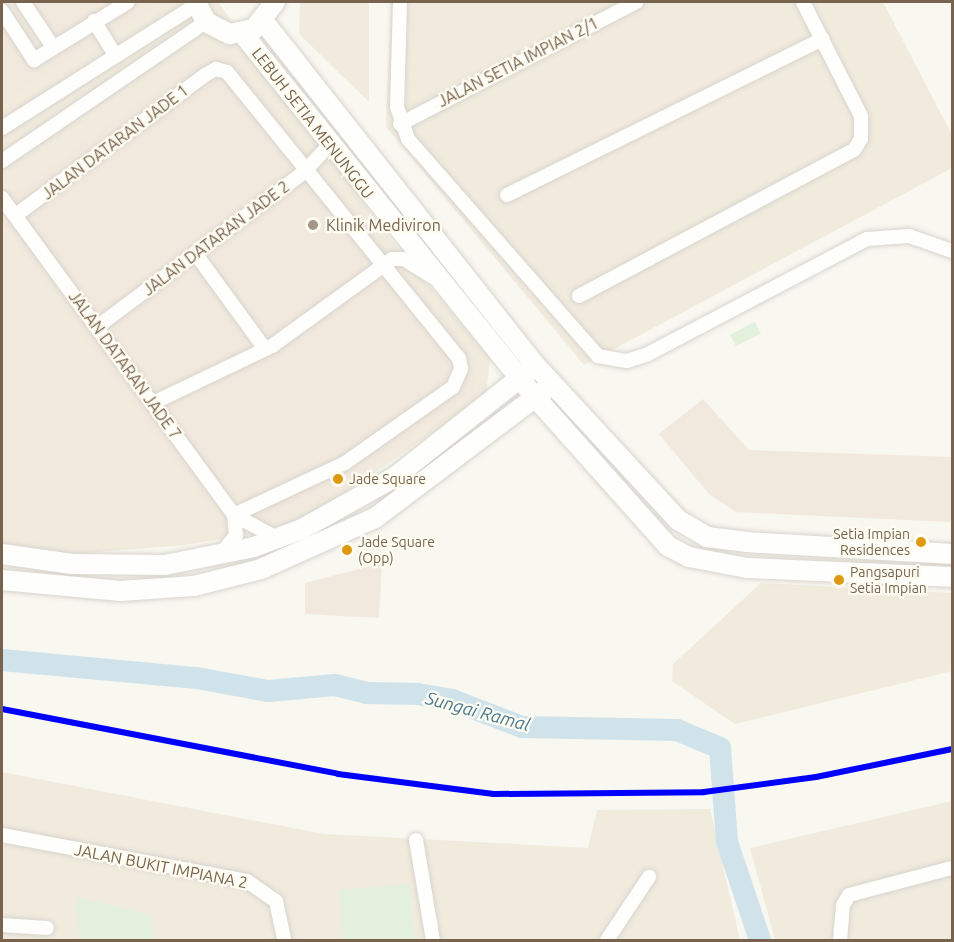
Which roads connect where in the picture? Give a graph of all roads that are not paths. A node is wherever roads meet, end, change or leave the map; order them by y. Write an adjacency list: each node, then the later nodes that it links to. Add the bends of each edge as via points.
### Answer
1 (23, 2): 13 (street)
2 (128, 2): 9 (street)
3 (274, 2): 10 (street)
4 (400, 2): 17 (street, via 396,87)
5 (636, 2): 17 (street, JALAN SETIA IMPIAN 2/1)
6 (803, 2): 12 (street)
7 (199, 9): 11 (street, via 230,34); 14 (street); 16 (street)
8 (2, 11): 13 (street, via 34,60)
9 (94, 21): 13 (street); 14 (street)
10 (264, 22): 11 (street); 32 (street, LEBUH SETIA MENUNGGU)
11 (243, 33): 19 (street, LEBUH SETIA MENUNGGU)
12 (822, 39): 22 (street); 29 (street, via 861,116 861,139 854,150)
13 (53, 47)
14 (115, 55): 15 (street)
15 (42, 100): 16 (street); 18 (street)
16 (55, 123): 20 (street)
17 (400, 124): 25 (street, via 417,152 579,337 611,362 646,355 867,239 909,236)
18 (2, 128)
19 (330, 144): 21 (street, JALAN DATARAN JADE 2); 28 (street, LEBUH SETIA MENUNGGU)
20 (2, 160)
21 (304, 172): 24 (street, JALAN DATARAN JADE 1, via 234,80 216,69); 26 (street, JALAN DATARAN JADE 2); 27 (street)
22 (507, 195)
23 (2, 198): 24 (street, JALAN DATARAN JADE 7)
24 (16, 216): 30 (street, JALAN DATARAN JADE 7)
25 (952, 251)
26 (195, 253): 30 (street, JALAN DATARAN JADE 2); 31 (street)
27 (380, 267): 28 (street, via 404,259); 31 (street); 37 (street, via 459,358 461,369 453,387 345,464)
28 (447, 288): 33 (street, LEBUH SETIA MENUNGGU)
29 (579, 296)
30 (97, 327): 36 (street, JALAN DATARAN JADE 7)
31 (265, 349): 36 (street)
32 (536, 366): 33 (street); 34 (street, LEBUH SETIA MENUNGGU)
33 (520, 379): 35 (street, LEBUH SETIA MENUNGGU); 38 (street, via 395,477)
34 (552, 384): 35 (street); 40 (street, via 678,520 707,537)
35 (536, 398): 42 (street, via 650,531 689,557 747,568); 43 (street, via 375,518 261,569 194,586 120,591)
36 (153, 404): 37 (street, JALAN DATARAN JADE 7)
37 (234, 515): 38 (street); 41 (street, via 236,535)
38 (277, 538): 41 (street)
39 (2, 554): 41 (street, via 117,566)
40 (952, 554)
41 (220, 555)
42 (952, 577)
43 (2, 580)
44 (2, 835): 50 (street, JALAN BUKIT IMPIANA 2, via 247,881 276,900)
45 (416, 840): 51 (street)
46 (952, 868): 53 (street, via 849,895 843,905)
47 (649, 877): 52 (street)
48 (2, 925): 49 (street)
49 (47, 928)
50 (284, 940)
51 (433, 940)
52 (607, 940)
53 (840, 940)

